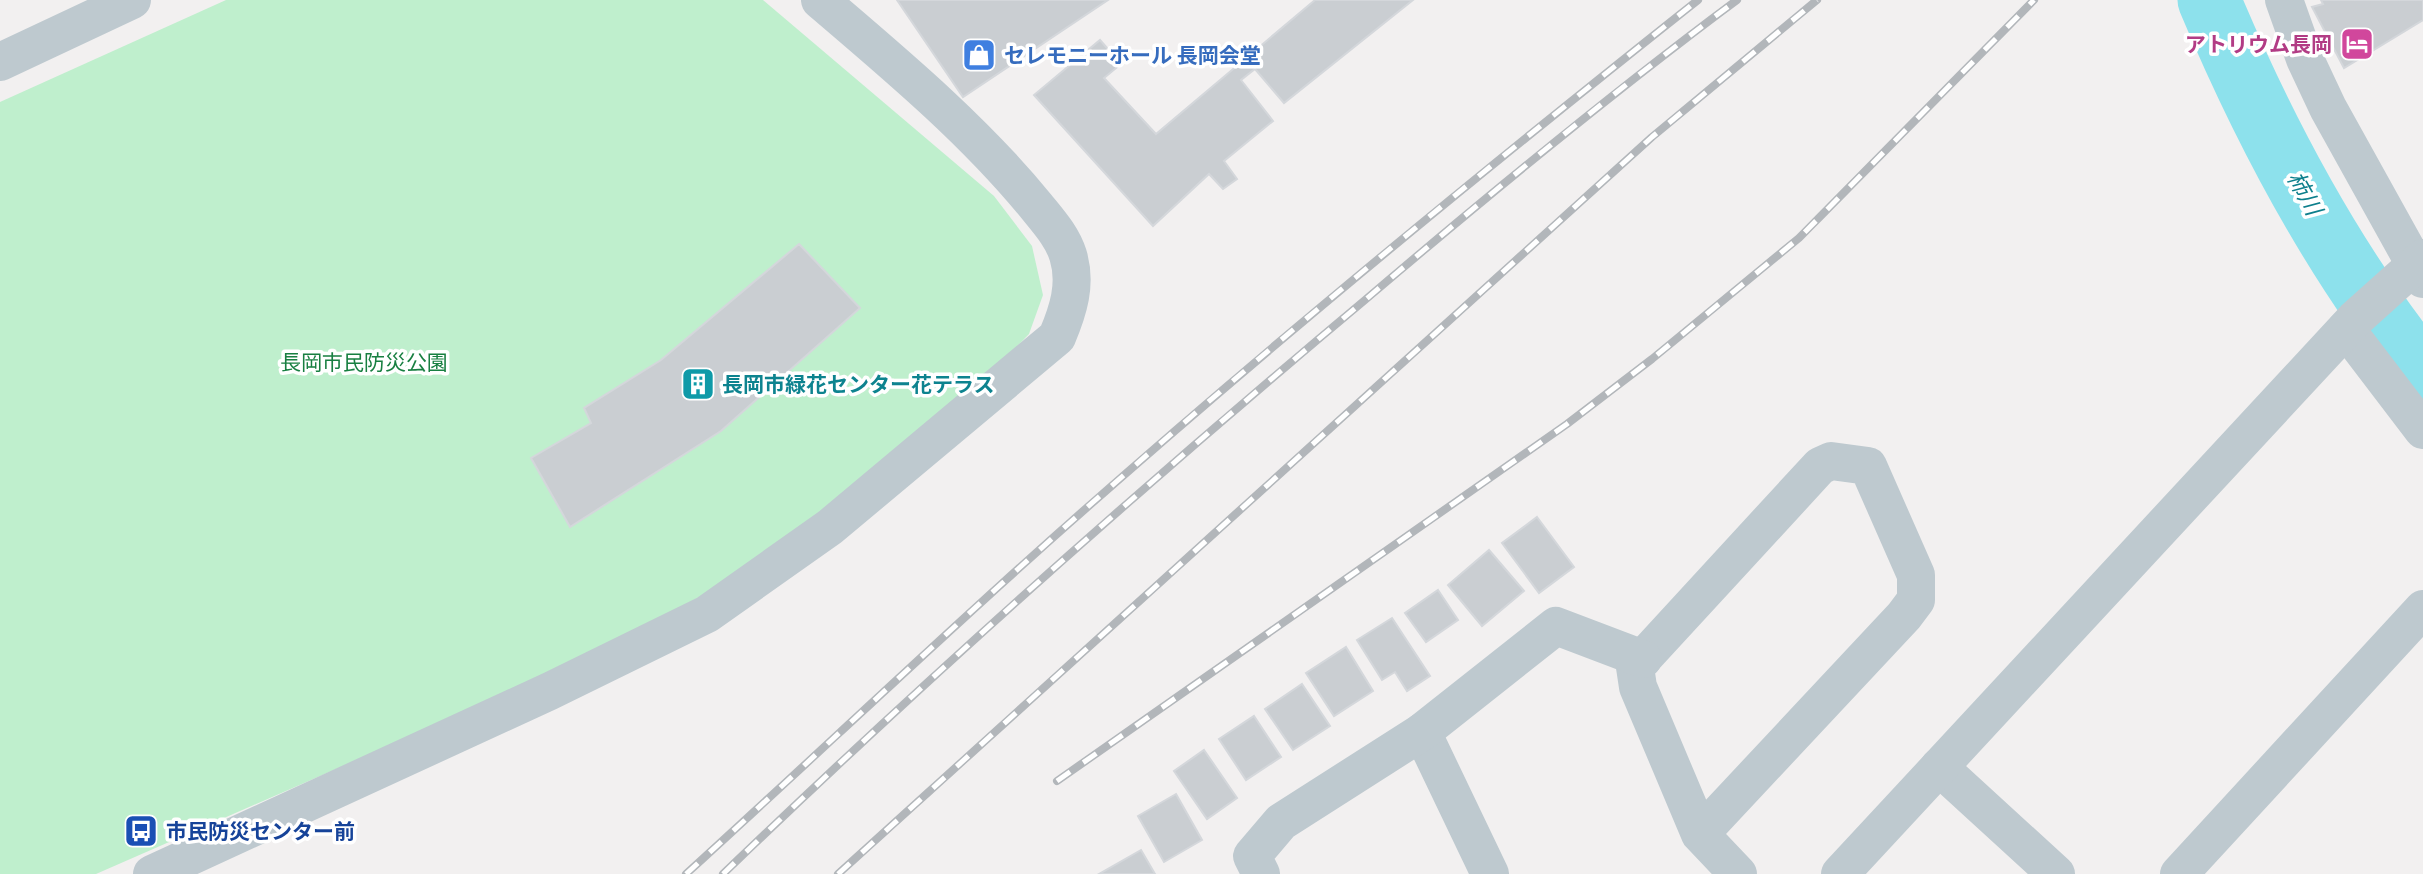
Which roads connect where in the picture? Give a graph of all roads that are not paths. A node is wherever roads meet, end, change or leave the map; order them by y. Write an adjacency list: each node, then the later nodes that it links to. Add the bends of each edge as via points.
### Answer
1 (132, 0): 4 (street)
2 (820, 0): 13 (street, via 1009,173 1056,230 1068,255 1071,278 1070,307 1057,337 830,527 707,614)
3 (2284, 0): 5 (street, via 2328,108)
4 (0, 62)
5 (2413, 271): 6 (street)
6 (2350, 324): 7 (street); 11 (street)
7 (2423, 430)
8 (2423, 609): 19 (street)
9 (1643, 659): 10 (street, via 1556,626); 12 (street, via 1635,667 1638,687); 12 (street, via 1820,466 1831,461 1868,466 1916,575 1916,600)
10 (1422, 732): 14 (street, via 1281,822 1252,856); 15 (street)
11 (1939, 767): 17 (street); 18 (street)
12 (1700, 834): 16 (street)
13 (152, 874)
14 (1261, 874)
15 (1490, 874)
16 (1738, 874)
17 (1840, 874)
18 (2056, 874)
19 (2179, 874)

